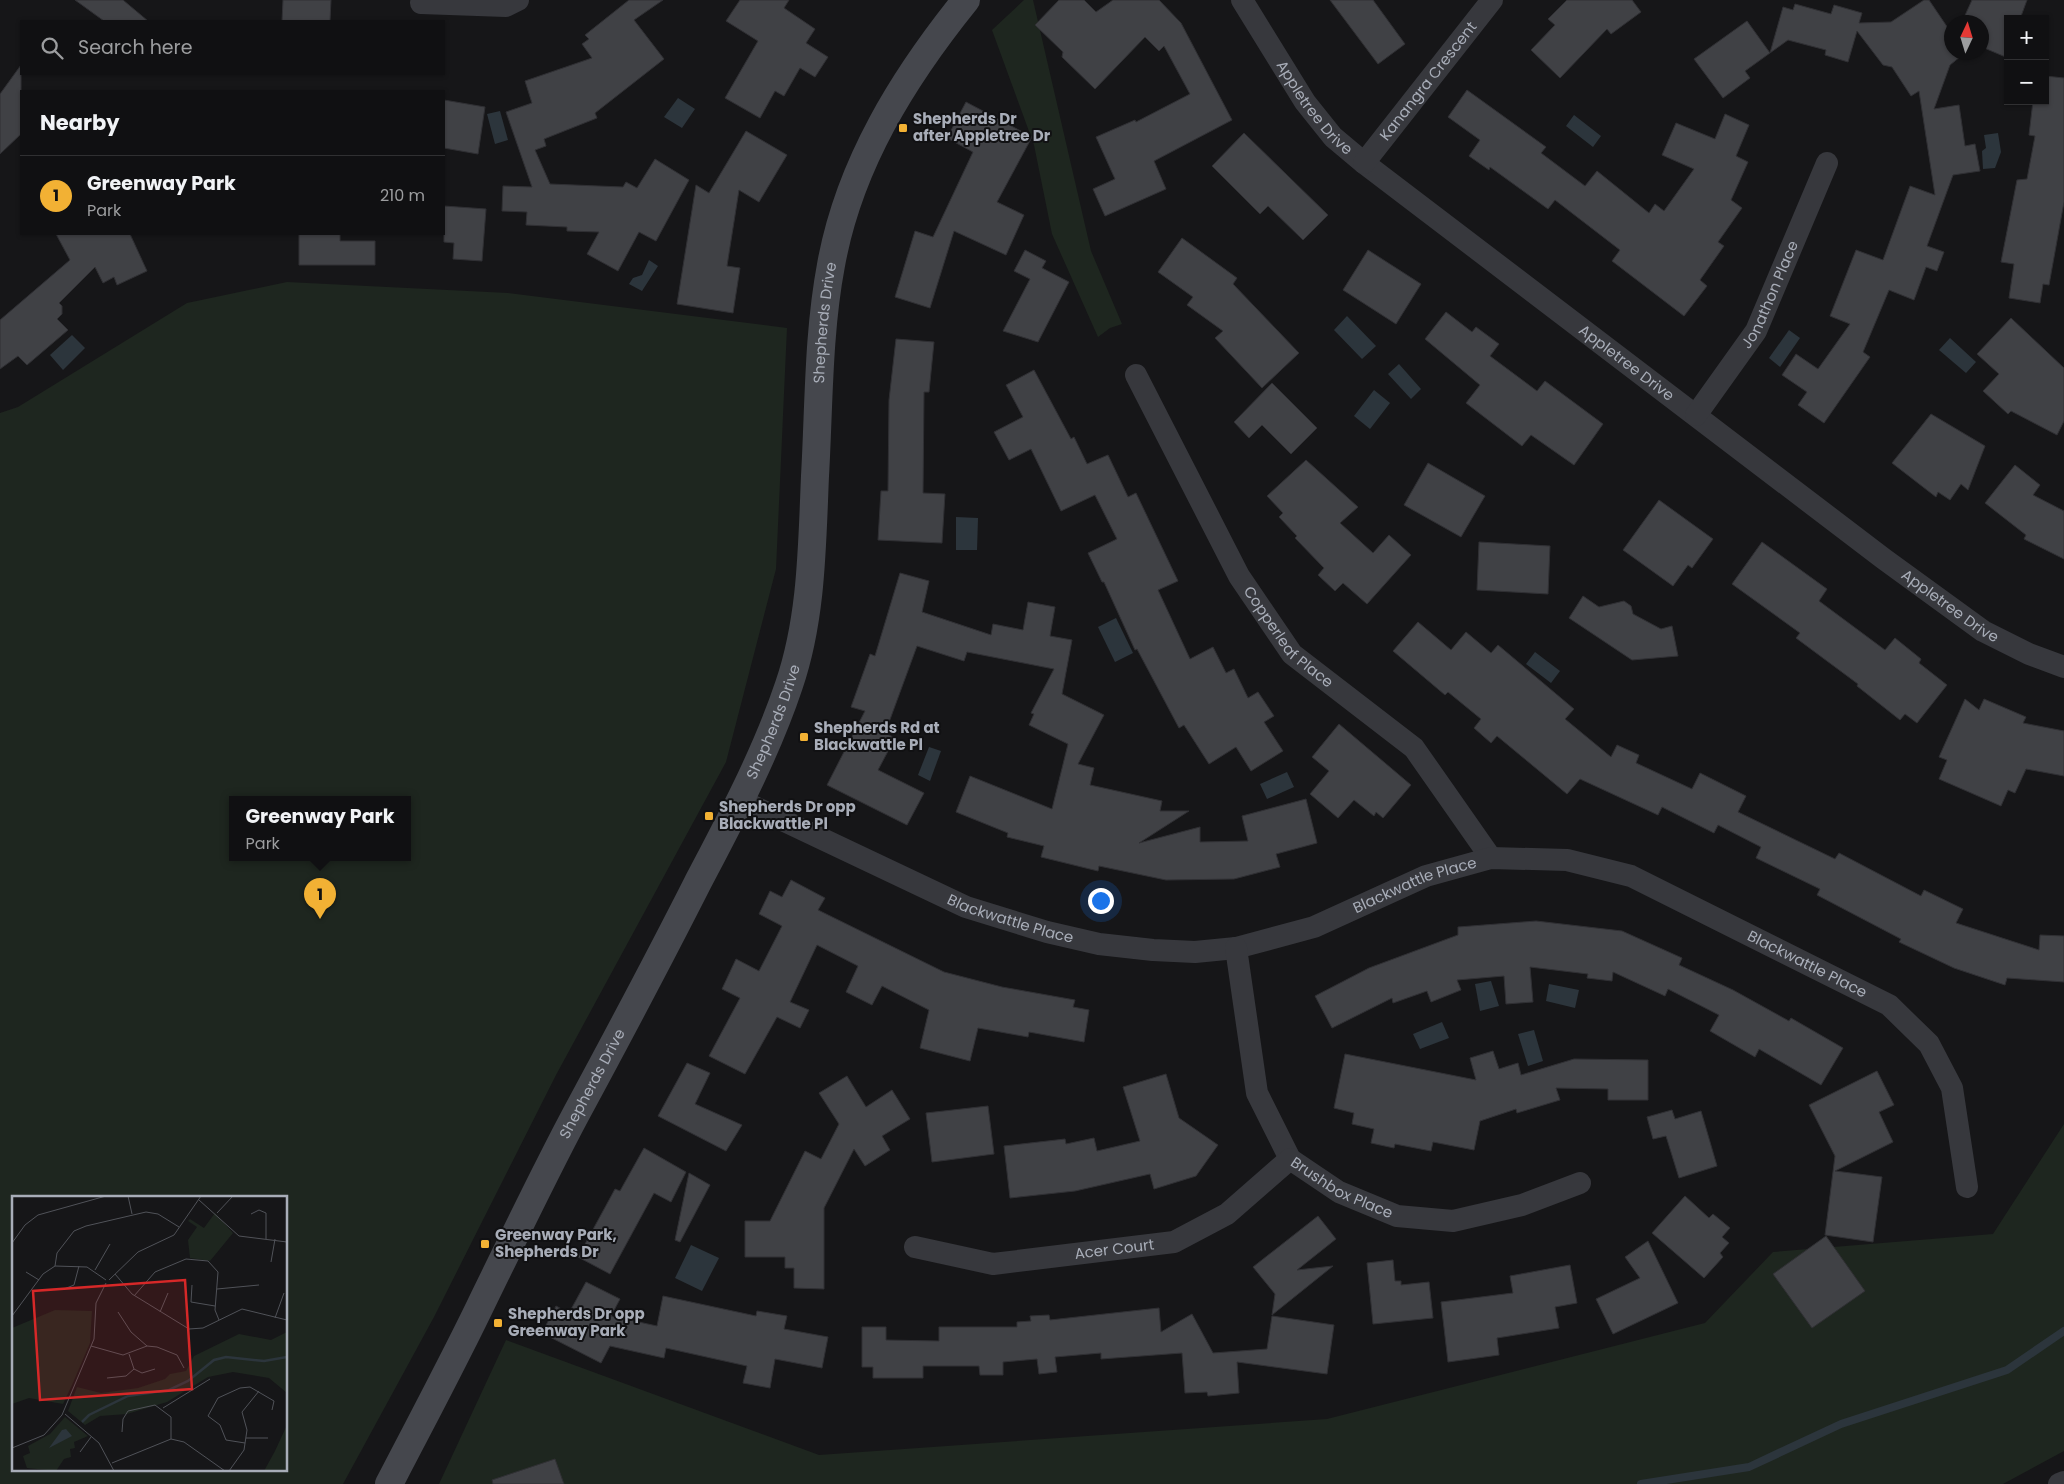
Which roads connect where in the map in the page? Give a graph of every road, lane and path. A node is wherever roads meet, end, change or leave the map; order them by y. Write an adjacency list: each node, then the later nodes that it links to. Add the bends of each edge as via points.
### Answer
1 (518, 0): 5 (street, via 506,6)
2 (966, 0): 11 (main road, Shepherds Drive, via 891,104 853,186 838,231 823,323 813,531 802,637 780,712)
3 (1242, 0): 6 (street, Appletree Drive, via 1305,102 1334,137)
4 (1492, 0): 6 (street, Kanangra Crescent)
5 (421, 3)
6 (1364, 163): 9 (street, Appletree Drive)
7 (1827, 163): 9 (street, Jonathon Place, via 1756,331)
8 (1136, 375): 12 (street, Copperleaf Place, via 1239,576 1292,654 1414,748)
9 (1696, 415): 10 (street, Appletree Drive, via 1884,560 1983,631 2028,654)
10 (2064, 667)
11 (740, 800): 13 (street, Blackwattle Place, via 966,907 1047,932 1099,944 1153,950 1195,952); 19 (main road, Shepherds Drive, via 537,1186)
12 (1491, 858): 13 (street, Blackwattle Place, via 1426,876 1314,927); 16 (street, Blackwattle Place, via 1567,860 1631,876 1889,1005 1928,1044 1952,1088)
13 (1236, 948): 14 (street, Brushbox Place, via 1257,1094)
14 (1290, 1159): 15 (street, Brushbox Place, via 1339,1192 1397,1216 1453,1221 1522,1205); 17 (street, Acer Court, via 1227,1214 1174,1242 993,1264)
15 (1580, 1183)
16 (1967, 1187)
17 (915, 1247)
18 (2064, 1482): 20 (street)
19 (389, 1484)
20 (2059, 1484)

